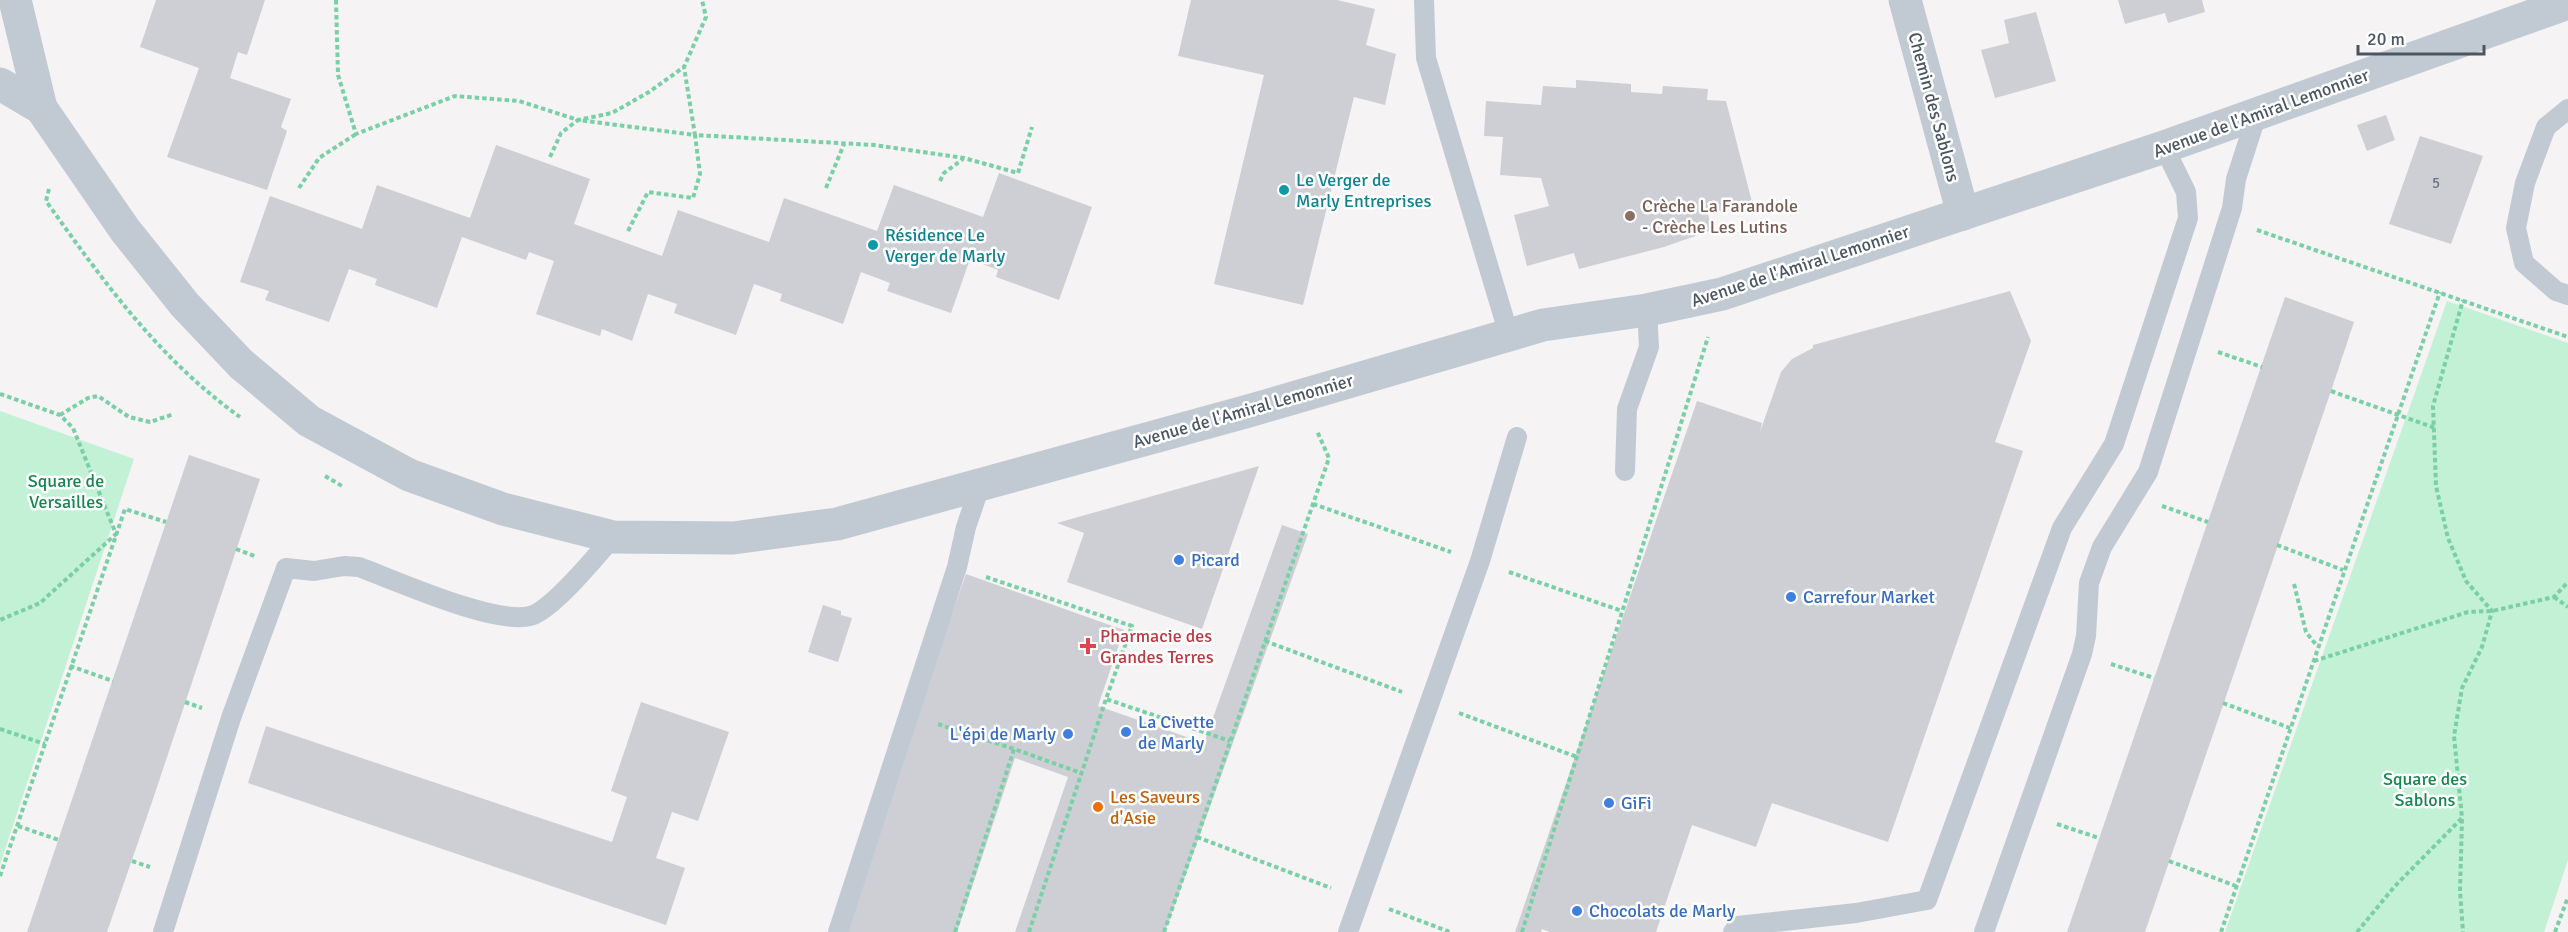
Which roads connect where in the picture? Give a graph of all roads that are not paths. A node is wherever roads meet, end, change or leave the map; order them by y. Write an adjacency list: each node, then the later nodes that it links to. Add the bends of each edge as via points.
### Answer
1 (6, 0): 6 (street)
2 (15, 0): 8 (street, Avenue de l'Amiral Lemonnier)
3 (1424, 0): 15 (lane, via 1426,58)
4 (1905, 0): 12 (street, Chemin des Sablons)
5 (2568, 3): 10 (street, Avenue de l'Amiral Lemonnier)
6 (0, 10)
7 (0, 84): 8 (street, Avenue de l'Amiral Lemonnier)
8 (41, 108): 19 (street, Avenue de l'Amiral Lemonnier, via 125,230 185,306 241,364 309,421 410,475 503,509)
9 (2568, 109): 13 (lane, via 2546,127 2525,183 2516,228 2524,263 2556,291)
10 (2257, 114): 11 (street, Avenue de l'Amiral Lemonnier); 24 (lane, via 2236,179 2228,221 2148,472 2102,546 2089,583 2082,654)
11 (2164, 147): 12 (street, Avenue de l'Amiral Lemonnier); 23 (lane, via 2186,192 2188,218 2114,444 2062,528 1927,900 1856,913 1738,926)
12 (1963, 214): 14 (street, Avenue de l'Amiral Lemonnier, via 1722,294)
13 (2568, 295)
14 (1647, 310): 15 (street, Avenue de l'Amiral Lemonnier, via 1543,325); 17 (lane, via 1648,347 1627,409)
15 (1509, 335): 18 (street, Avenue de l'Amiral Lemonnier)
16 (1517, 437): 22 (lane, via 1480,561)
17 (1625, 471)
18 (980, 486): 19 (street, Avenue de l'Amiral Lemonnier, via 837,524 733,538); 21 (lane)
19 (613, 537): 20 (lane, via 574,580 531,616 492,615 359,567 314,572 286,568 231,718)
20 (163, 932)
21 (838, 932)
22 (1348, 932)
23 (1732, 932)
24 (1984, 932)

